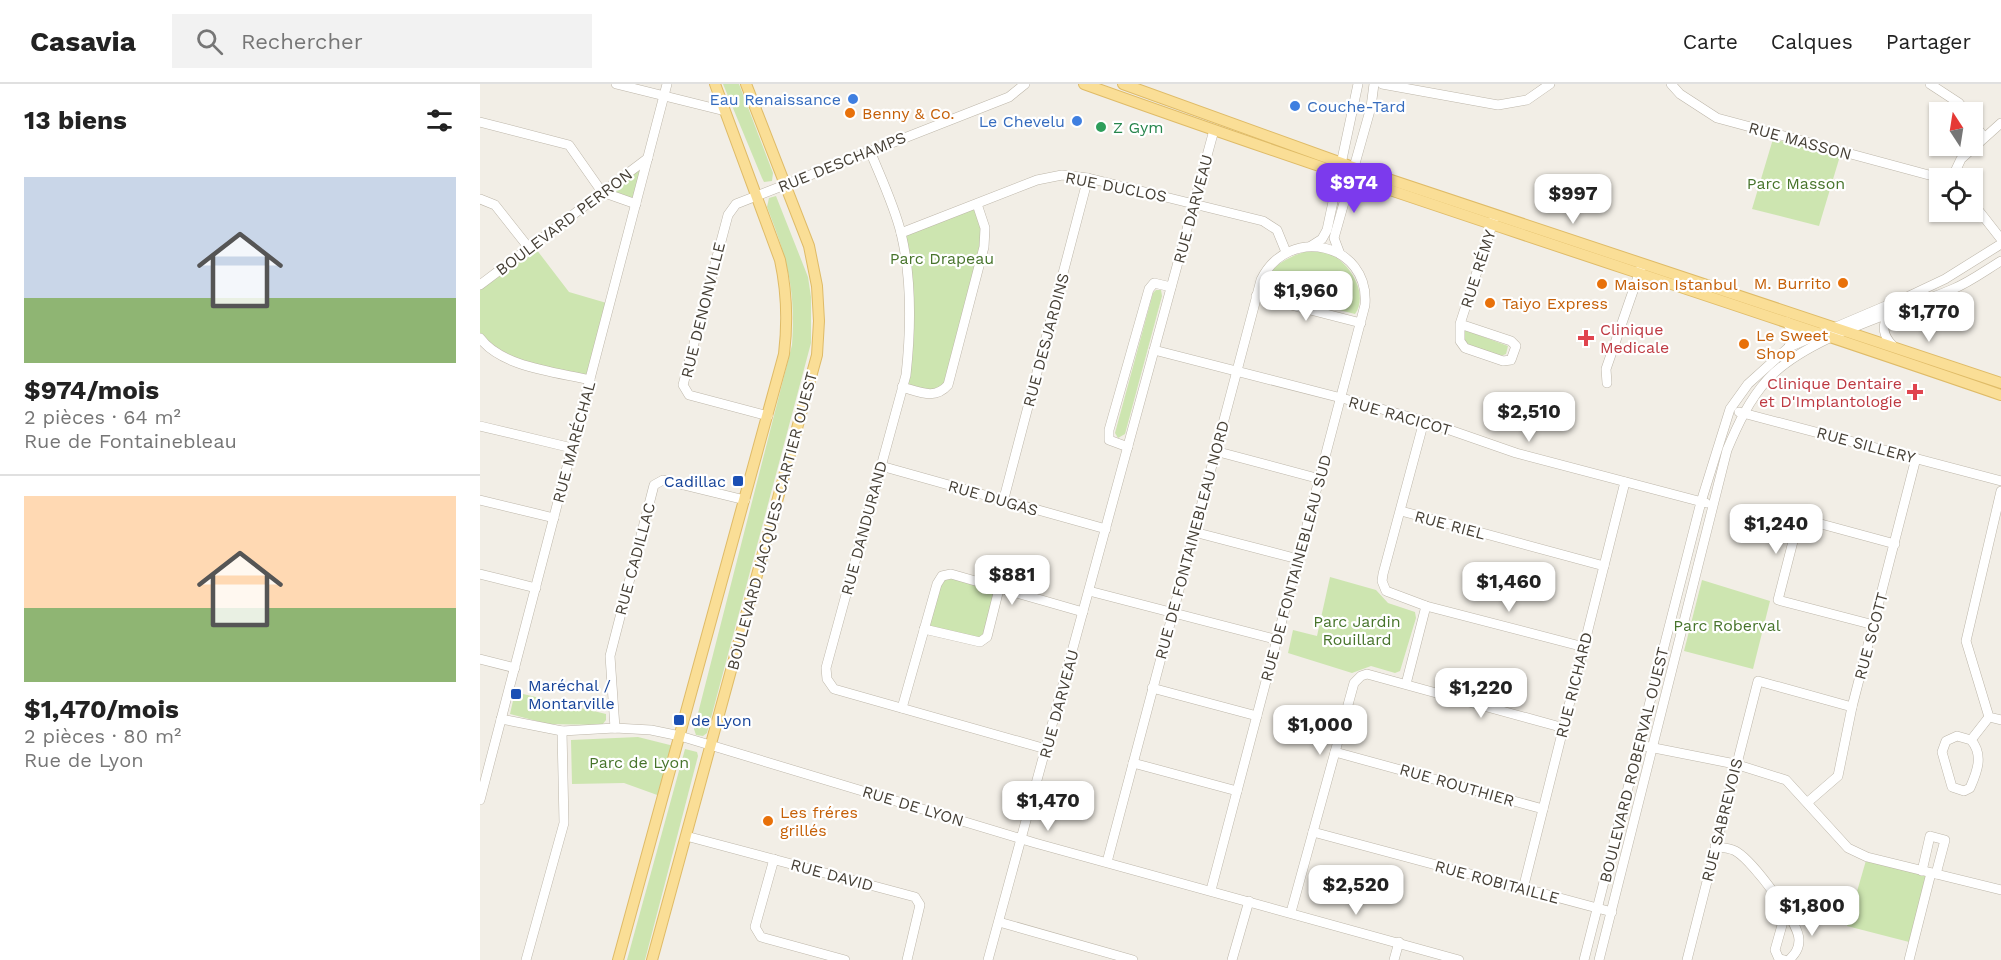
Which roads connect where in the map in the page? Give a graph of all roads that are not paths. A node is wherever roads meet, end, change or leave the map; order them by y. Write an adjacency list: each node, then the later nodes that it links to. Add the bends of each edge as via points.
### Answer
1 (616, 84): 16 (street)
2 (667, 84): 16 (street, RUE MARÉCHAL)
3 (715, 84): 18 (main road, BOULEVARD JACQUES-CARTIER OUEST)
4 (746, 84): 28 (main road, BOULEVARD JACQUES-CARTIER OUEST)
5 (1025, 84): 23 (street, RUE DESCHAMPS, via 1009,97)
6 (1084, 84): 21 (main road)
7 (1123, 84): 25 (main road)
8 (1358, 84): 25 (street)
9 (1374, 84): 25 (street, via 1371,106)
10 (1382, 84): 15 (street)
11 (1452, 84): 15 (street)
12 (1550, 84): 15 (street, via 1527,100 1498,105)
13 (1671, 84): 26 (street, RUE MASSON, via 1716,118)
14 (1930, 84): 17 (street)
15 (1449, 94)
16 (664, 97): 18 (street); 24 (street, RUE MARÉCHAL)
17 (1956, 102)
18 (725, 111): 30 (main road, BOULEVARD JACQUES-CARTIER OUEST)
19 (480, 122): 29 (street, via 569,145)
20 (2001, 123): 22 (street)
21 (1214, 130): 25 (main road); 34 (street, RUE DARVEAU)
22 (1983, 136)
23 (870, 151): 28 (street, RUE DESCHAMPS); 37 (street, RUE DANDURAND)
24 (648, 158): 29 (street, BOULEVARD PERRON); 32 (street, RUE MARÉCHAL)
25 (1346, 170): 36 (main road); 40 (street, via 1326,233); 43 (street, via 1334,238)
26 (1929, 175)
27 (1088, 178): 33 (street, RUE DUCLOS, via 1062,175 1037,180); 34 (street, RUE DUCLOS); 85 (street, RUE DESJARDINS)
28 (784, 185): 30 (street, RUE DESCHAMPS); 122 (main road, BOULEVARD JACQUES-CARTIER OUEST, via 809,246 817,286 817,355)
29 (602, 192): 32 (street); 41 (street, BOULEVARD PERRON)
30 (756, 196): 71 (main road, BOULEVARD JACQUES-CARTIER OUEST, via 780,260 788,318 784,354); 71 (street, RUE DENONVILLE, via 736,204 728,215 683,385 689,395)
31 (480, 199): 41 (street, via 495,205)
32 (636, 204): 63 (street, RUE MARÉCHAL)
33 (977, 204): 37 (street, RUE DUCLOS); 66 (street, via 985,228 984,247 948,385 941,393 932,395)
34 (1194, 204): 42 (street, RUE DUCLOS, via 1270,224 1277,230); 48 (street, RUE DARVEAU)
35 (1983, 216): 38 (street)
36 (1494, 218): 45 (main road); 54 (street, RUE RÉMY)
37 (901, 233): 66 (street, RUE DANDURAND, via 908,275 910,336)
38 (2001, 239)
39 (2001, 244): 46 (street, BOULEVARD ROBERVAL OUEST)
40 (1311, 246): 42 (street); 43 (street)
41 (529, 248): 47 (street, BOULEVARD PERRON)
42 (1286, 252): 50 (street, RUE DE FONTAINEBLEAU NORD, via 1268,268)
43 (1340, 254): 53 (street, RUE DE FONTAINEBLEAU SUD, via 1356,268 1363,284 1366,299)
44 (2001, 261): 49 (street)
45 (1641, 267): 52 (main road); 56 (main road); 64 (street, via 1606,369)
46 (1946, 279): 49 (street); 56 (street, BOULEVARD ROBERVAL OUEST)
47 (480, 285)
48 (1171, 287): 61 (street, RUE DARVEAU); 74 (street, via 1154,283 1150,286 1108,434 1112,441)
49 (1952, 290): 51 (street)
50 (1256, 296): 53 (street); 62 (street, RUE DE FONTAINEBLEAU NORD)
51 (1892, 313): 55 (street); 59 (street, via 1884,329)
52 (1786, 321): 57 (main road); 60 (street, via 1793,333)
53 (1361, 323): 68 (street, RUE DE FONTAINEBLEAU SUD)
54 (1460, 324): 54 (street, RUE RÉMY, via 1458,333 1465,348 1511,360 1516,346 1511,341)
55 (1848, 331): 56 (main road); 59 (main road)
56 (1834, 332): 57 (main road); 67 (main road); 70 (street, BOULEVARD ROBERVAL OUEST, via 1769,378)
57 (1821, 333): 60 (street, BOULEVARD ROBERVAL OUEST)
58 (480, 338): 63 (street, via 489,350 503,358)
59 (1893, 346): 65 (main road)
60 (1789, 347): 69 (street, BOULEVARD ROBERVAL OUEST, via 1748,384)
61 (1154, 350): 62 (street, RUE RACICOT); 74 (street, RUE DARVEAU)
62 (1236, 371): 68 (street, RUE RACICOT); 76 (street, RUE DE FONTAINEBLEAU NORD)
63 (590, 380): 75 (street, RUE MARÉCHAL)
64 (1607, 383)
65 (2001, 383)
66 (902, 387): 78 (street, RUE DANDURAND)
67 (2001, 395)
68 (1341, 398): 72 (street, RUE RACICOT); 79 (street, RUE DE FONTAINEBLEAU SUD)
69 (1730, 409): 70 (street, RUE SILLERY); 86 (street, BOULEVARD ROBERVAL OUEST)
70 (1743, 412): 77 (street, RUE SILLERY); 87 (street, BOULEVARD ROBERVAL OUEST, via 1727,450)
71 (768, 416): 84 (main road, BOULEVARD JACQUES-CARTIER OUEST)
72 (1424, 421): 81 (street, RUE RACICOT, via 1516,453); 88 (street)
73 (480, 426): 75 (street)
74 (1128, 447): 90 (street, RUE DARVEAU)
75 (572, 448): 89 (street, RUE MARÉCHAL)
76 (1215, 451): 79 (street); 91 (street, RUE DE FONTAINEBLEAU NORD)
77 (1916, 458): 80 (street, RUE SILLERY); 92 (street, RUE SCOTT)
78 (881, 466): 85 (street, RUE DUGAS); 111 (street, RUE DANDURAND, via 826,668 834,689)
79 (1320, 479): 93 (street, RUE DE FONTAINEBLEAU SUD)
80 (2001, 481)
81 (1625, 482): 86 (street, RUE RACICOT); 94 (street, RUE RICHARD)
82 (2001, 491): 113 (street, via 1966,642)
83 (480, 500): 89 (street)
84 (746, 500): 116 (street, RUE CADILLAC, via 663,480 654,485 610,656); 119 (main road, BOULEVARD JACQUES-CARTIER OUEST)
85 (1003, 502): 90 (street, RUE DUGAS)
86 (1701, 502): 87 (street, RUE RACICOT); 121 (street, BOULEVARD ROBERVAL OUEST)
87 (1714, 505): 123 (street, BOULEVARD ROBERVAL OUEST)
88 (1401, 511): 94 (street, RUE RIEL); 99 (street, via 1383,587 1391,595)
89 (554, 518): 96 (street, RUE MARÉCHAL)
90 (1106, 529): 98 (street, RUE DARVEAU)
91 (1194, 532): 93 (street); 101 (street, RUE DE FONTAINEBLEAU NORD)
92 (1895, 544): 102 (street, RUE SCOTT); 102 (street, via 1799,518 1778,600)
93 (1298, 559): 104 (street, RUE DE FONTAINEBLEAU SUD)
94 (1604, 566): 105 (street, RUE RICHARD)
95 (480, 574): 96 (street)
96 (536, 588): 107 (street, RUE MARÉCHAL)
97 (999, 589): 100 (street); 103 (street, via 951,574 942,576); 103 (street, via 987,637 980,642)
98 (1089, 591): 100 (street, RUE DARVEAU); 101 (street)
99 (1426, 606): 105 (street); 108 (street)
100 (1083, 612): 124 (street, RUE DARVEAU)
101 (1173, 612): 104 (street); 109 (street, RUE DE FONTAINEBLEAU NORD)
102 (1874, 625): 110 (street, RUE SCOTT)
103 (924, 628): 111 (street)
104 (1278, 640): 112 (street, RUE DE FONTAINEBLEAU SUD)
105 (1584, 647): 117 (street, RUE RICHARD)
106 (480, 659): 107 (street)
107 (515, 668): 114 (street, RUE MARÉCHAL)
108 (1406, 684): 117 (street); 125 (street, via 1367,674 1356,679)
109 (1152, 688): 112 (street); 126 (street, RUE DE FONTAINEBLEAU NORD)
110 (1852, 707): 127 (street, RUE SABREVOIS, via 1758,681); 131 (street, RUE SCOTT, via 1838,776)
111 (902, 708): 124 (street, RUE DANDURAND)
112 (1257, 716): 129 (street, RUE DE FONTAINEBLEAU SUD)
113 (1989, 717): 115 (street); 120 (street)
114 (501, 719): 118 (street, RUE DE LYON); 128 (street, RUE MARÉCHAL)
115 (2001, 720)
116 (615, 728): 118 (street, RUE DE LYON); 119 (street, RUE DE LYON)
117 (1564, 728): 132 (street, RUE RICHARD)
118 (562, 731): 150 (street, via 564,823)
119 (680, 736): 122 (street, RUE DE LYON); 151 (main road, BOULEVARD JACQUES-CARTIER OUEST)
120 (1971, 740): 120 (street, via 1957,736 1942,746 1952,787 1957,791 1970,788 1976,775 1979,754)
121 (1639, 745): 123 (street); 144 (street, BOULEVARD ROBERVAL OUEST)
122 (711, 746): 134 (main road, BOULEVARD JACQUES-CARTIER OUEST); 135 (street, RUE DE LYON)
123 (1654, 748): 127 (street); 147 (street, BOULEVARD ROBERVAL OUEST)
124 (1046, 749): 135 (street, RUE DARVEAU)
125 (1335, 752): 132 (street, RUE ROUTHIER); 133 (street)
126 (1132, 764): 129 (street); 138 (street, RUE DE FONTAINEBLEAU NORD)
127 (1735, 764): 131 (street, via 1785,780); 136 (street, RUE SABREVOIS)
128 (483, 773): 130 (street, RUE MARÉCHAL)
129 (1237, 791): 141 (street, RUE DE FONTAINEBLEAU SUD)
130 (480, 800)
131 (1808, 802): 139 (street, via 1848,848 1867,857)
132 (1543, 809): 140 (street, RUE RICHARD)
133 (1313, 832): 140 (street, RUE ROBITAILLE); 146 (street)
134 (686, 836): 137 (street, RUE DAVID); 152 (main road, BOULEVARD JACQUES-CARTIER OUEST)
135 (1023, 839): 138 (street, RUE DE LYON); 148 (street, RUE DARVEAU)
136 (1715, 846): 145 (street, via 1737,852); 162 (street, RUE SABREVOIS)
137 (774, 859): 153 (street, via 755,927 761,937); 154 (street, RUE DAVID, via 915,897 920,905)
138 (1107, 862): 141 (street, RUE DE LYON)
139 (1930, 873): 142 (street); 165 (street)
140 (1523, 889): 144 (street, RUE ROBITAILLE)
141 (1211, 890): 143 (street, RUE DE LYON)
142 (2001, 890)
143 (1249, 901): 146 (street, RUE DE LYON); 157 (street)
144 (1598, 908): 147 (street, RUE ROBITAILLE); 160 (street, BOULEVARD ROBERVAL OUEST)
145 (1786, 911): 163 (street, via 1775,950 1779,959); 164 (street, via 1799,940 1796,954)
146 (1291, 912): 149 (street, RUE DE LYON)
147 (1612, 912): 161 (street, BOULEVARD ROBERVAL OUEST)
148 (999, 922): 155 (street, RUE DARVEAU); 156 (street)
149 (1399, 942): 158 (street); 159 (street, RUE DE LYON)
150 (526, 960)
151 (618, 960)
152 (652, 960)
153 (845, 960)
154 (907, 960)
155 (988, 960)
156 (1133, 960)
157 (1232, 960)
158 (1394, 960)
159 (1459, 960)
160 (1584, 960)
161 (1599, 960)
162 (1687, 960)
163 (1784, 960)
164 (1789, 960)
165 (1909, 960)

